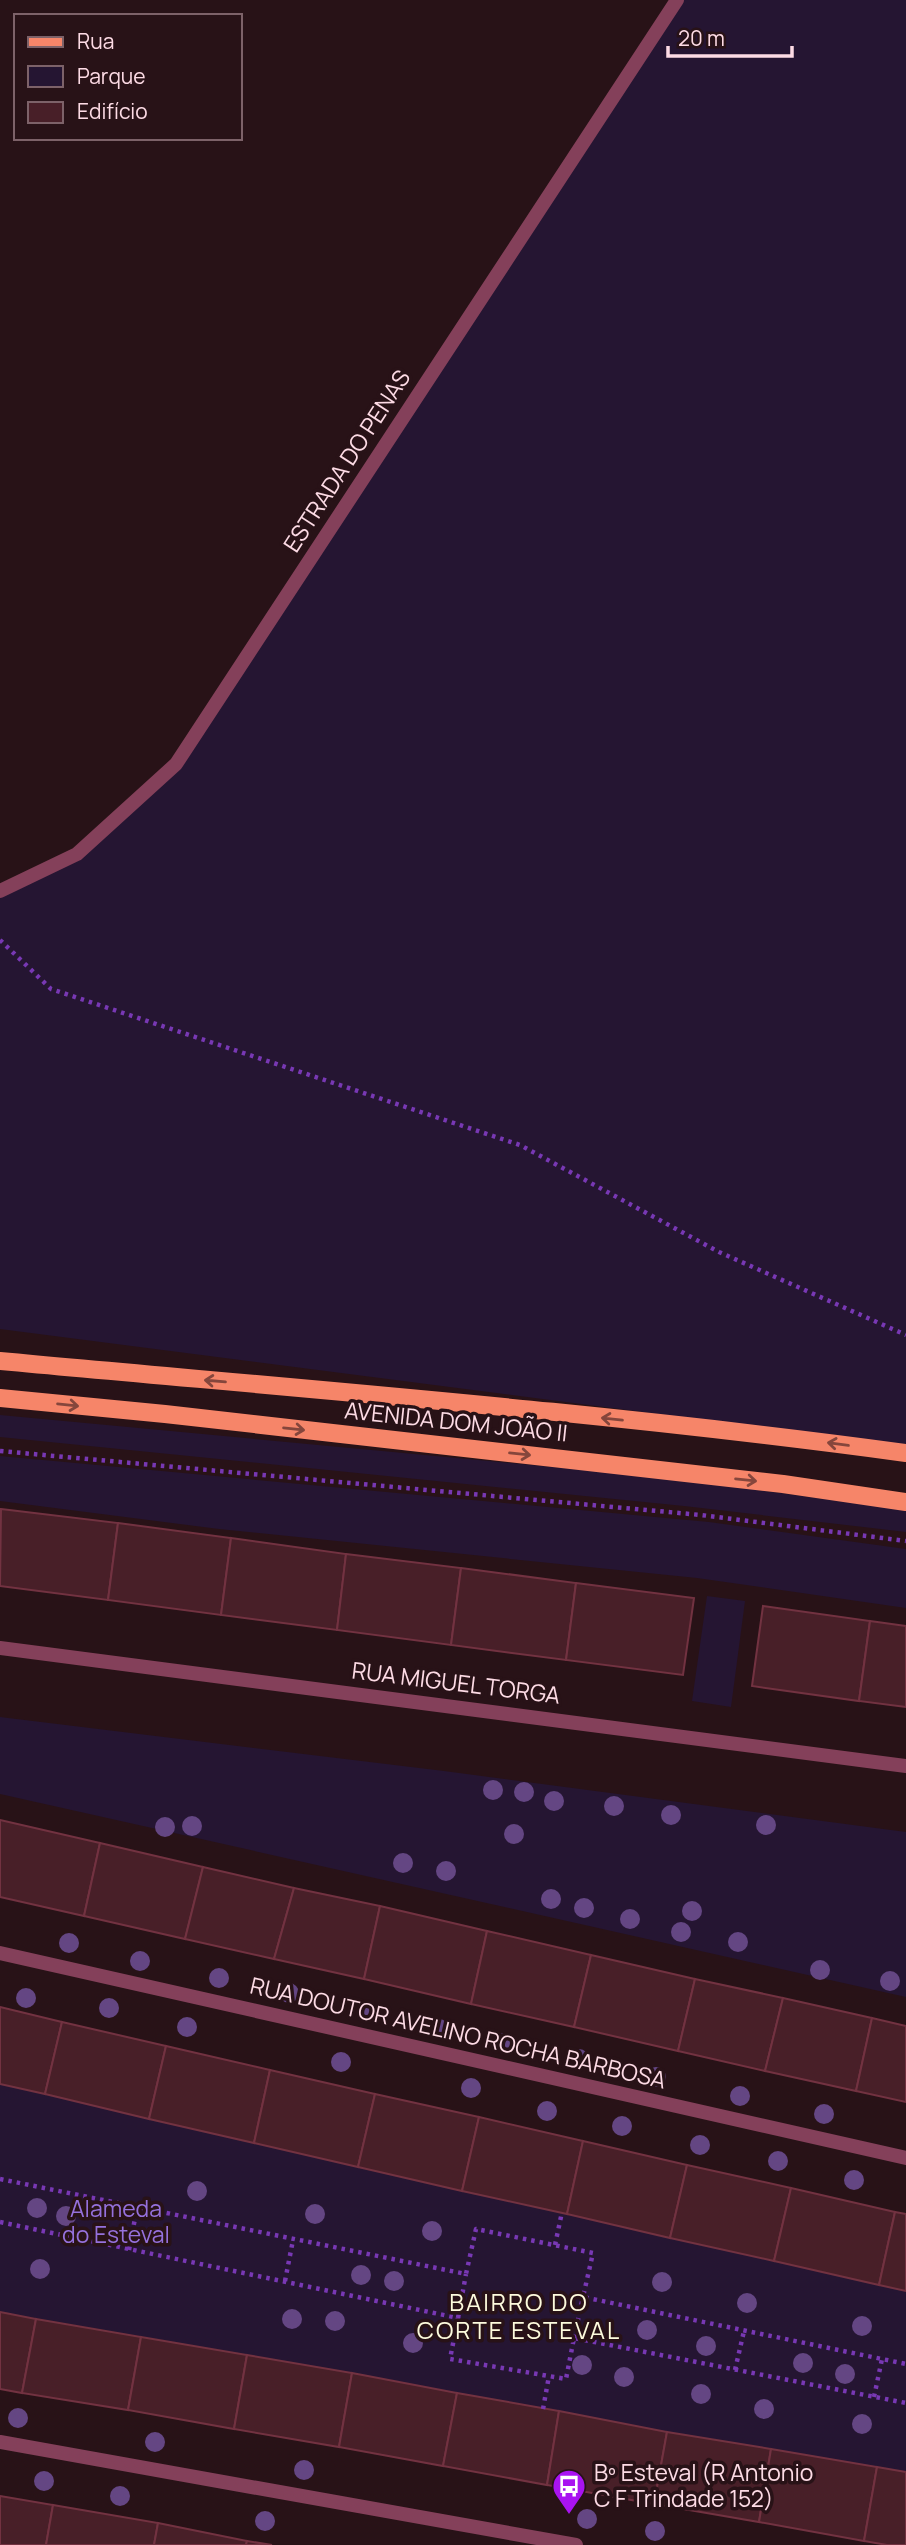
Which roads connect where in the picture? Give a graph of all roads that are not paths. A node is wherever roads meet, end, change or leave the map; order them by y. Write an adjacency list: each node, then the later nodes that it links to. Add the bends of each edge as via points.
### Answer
1 (677, 0): 2 (street, ESTRADA DO PENAS, via 176,764 77,854)
2 (0, 891)
3 (0, 1361): 5 (main road, AVENIDA DOM JOÃO II, one-way to 3, via 731,1431)
4 (0, 1398): 6 (main road, AVENIDA DOM JOÃO II, one-way to 6, via 783,1484)
5 (906, 1453)
6 (906, 1502)
7 (0, 1648): 8 (street, RUA MIGUEL TORGA)
8 (906, 1766)
9 (0, 1953): 10 (street, RUA DOUTOR AVELINO ROCHA BARBOSA)
10 (906, 2158)
11 (0, 2442): 12 (street)
12 (576, 2545)

